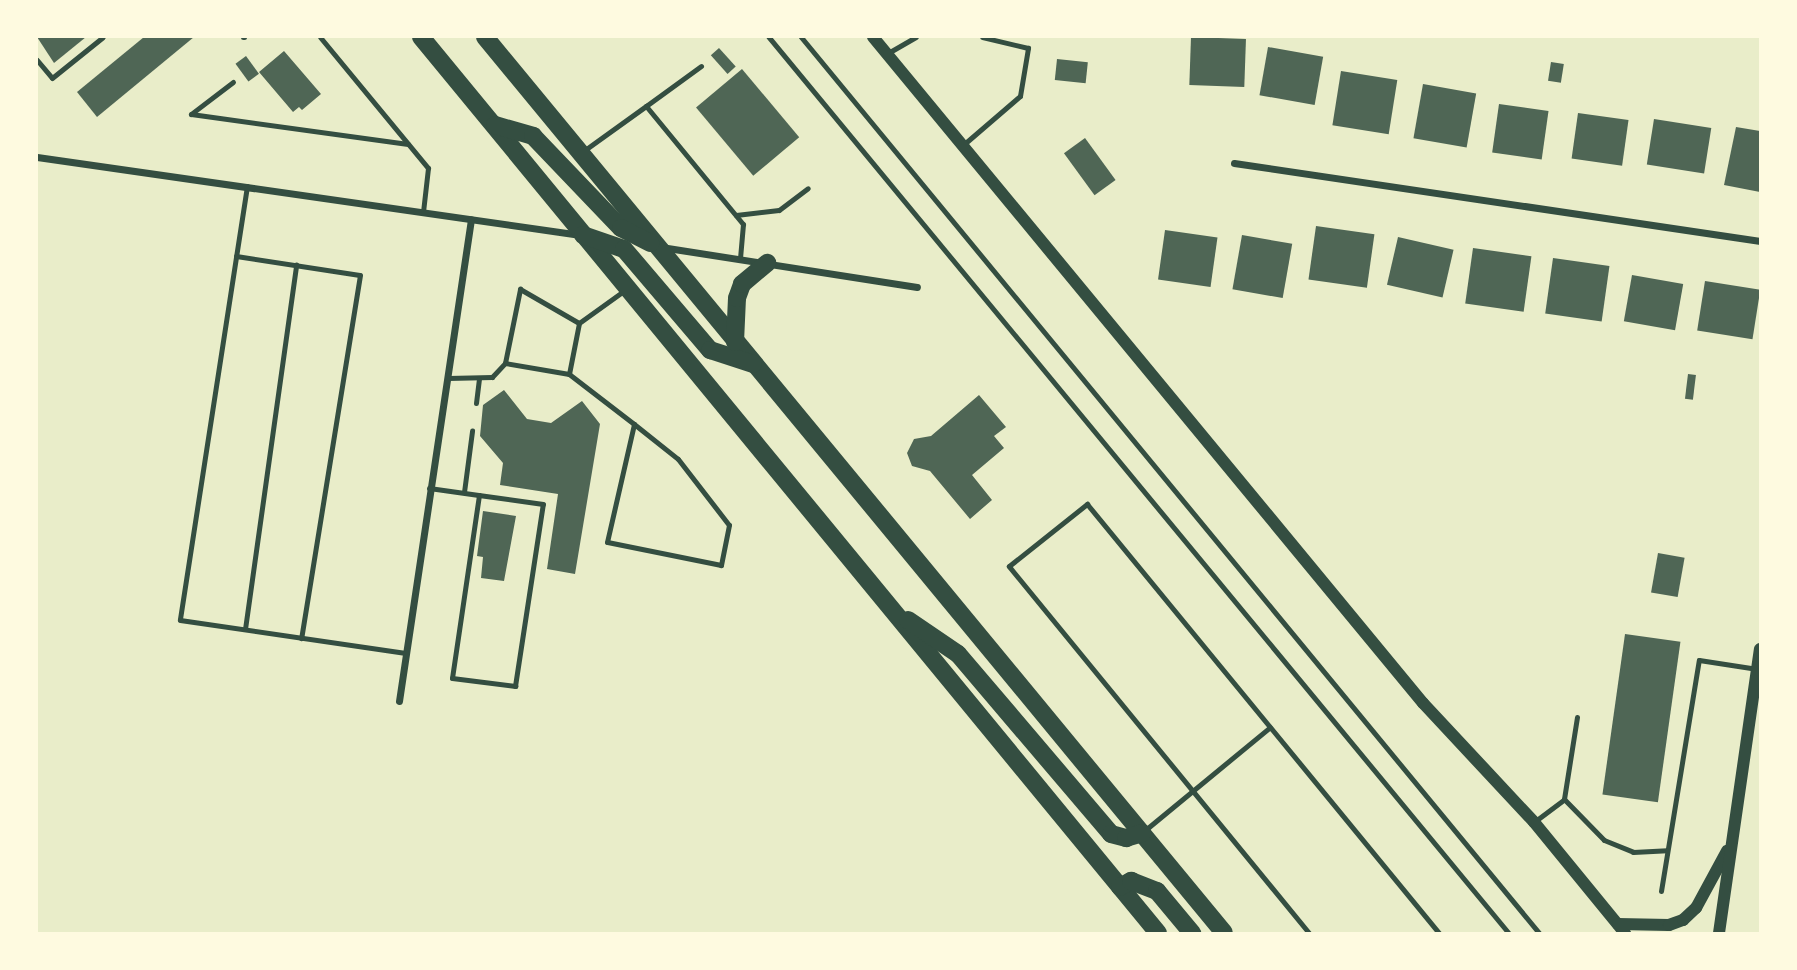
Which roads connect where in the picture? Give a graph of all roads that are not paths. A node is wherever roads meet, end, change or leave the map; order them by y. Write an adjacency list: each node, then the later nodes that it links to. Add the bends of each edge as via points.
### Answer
1 (103, 37): 10 (lane, via 52,78)
2 (320, 37): 15 (lane)
3 (421, 37): 14 (highway)
4 (485, 37): 17 (highway)
5 (800, 37): 70 (lane)
6 (873, 37): 9 (street)
7 (916, 37): 9 (lane)
8 (982, 37): 16 (lane, via 1028,48 1023,84 1020,96)
9 (886, 54): 16 (street)
10 (37, 60)
11 (701, 66): 13 (lane)
12 (233, 82): 15 (lane, via 191,114)
13 (646, 106): 17 (lane); 23 (lane)
14 (495, 125): 25 (highway); 27 (highway, via 533,136 621,228)
15 (408, 144): 22 (lane, via 428,168)
16 (963, 145): 58 (street, via 1423,703)
17 (581, 153): 27 (highway)
18 (37, 157): 20 (street)
19 (1234, 163): 26 (street)
20 (247, 186): 22 (street); 28 (lane)
21 (808, 188): 23 (lane, via 779,211)
22 (423, 212): 24 (street)
23 (736, 215): 29 (lane, via 743,224)
24 (471, 219): 25 (street); 39 (street)
25 (583, 235): 33 (highway); 37 (highway, via 624,249 710,350)
26 (1760, 241)
27 (657, 246): 29 (street); 35 (highway)
28 (236, 256): 31 (lane); 48 (lane, via 180,620)
29 (740, 259): 30 (street)
30 (767, 263): 32 (street); 35 (highway, via 739,291)
31 (296, 265): 48 (lane); 49 (lane, via 360,275)
32 (917, 287)
33 (627, 288): 34 (lane); 47 (highway)
34 (579, 323): 36 (lane, via 520,289); 38 (lane)
35 (735, 342): 37 (highway)
36 (505, 363): 38 (lane); 40 (lane, via 496,375)
37 (753, 364): 59 (highway)
38 (569, 374): 42 (lane)
39 (448, 378): 40 (lane); 44 (street)
40 (480, 379): 41 (lane)
41 (476, 403)
42 (634, 424): 42 (lane, via 678,459 729,525 721,565 607,542)
43 (472, 431): 45 (lane)
44 (429, 488): 45 (lane); 51 (street)
45 (464, 492): 46 (lane)
46 (478, 495): 46 (lane, via 543,504 515,686 452,678)
47 (893, 611): 59 (highway, via 958,654 1111,834 1126,838); 62 (highway)
48 (245, 629): 49 (lane)
49 (301, 638): 51 (lane)
50 (1760, 649): 52 (street)
51 (406, 653): 53 (street)
52 (1757, 669): 60 (street); 61 (lane, via 1699,660)
53 (399, 701)
54 (1577, 716): 57 (lane)
55 (1270, 727): 56 (lane); 56 (lane, via 1087,504 1009,566); 69 (lane)
56 (1192, 790): 59 (lane); 68 (lane)
57 (1564, 799): 58 (lane); 61 (lane, via 1604,840 1633,852)
58 (1534, 822): 64 (street)
59 (1142, 833): 67 (highway)
60 (1731, 844): 64 (street, via 1696,908 1683,920); 71 (street)
61 (1667, 850): 63 (lane)
62 (1121, 887): 65 (highway); 66 (highway, via 1132,881 1157,891)
63 (1661, 891)
64 (1621, 929)
65 (1158, 933)
66 (1192, 933)
67 (1224, 933)
68 (1309, 933)
69 (1439, 933)
70 (1539, 933)
71 (1719, 933)

